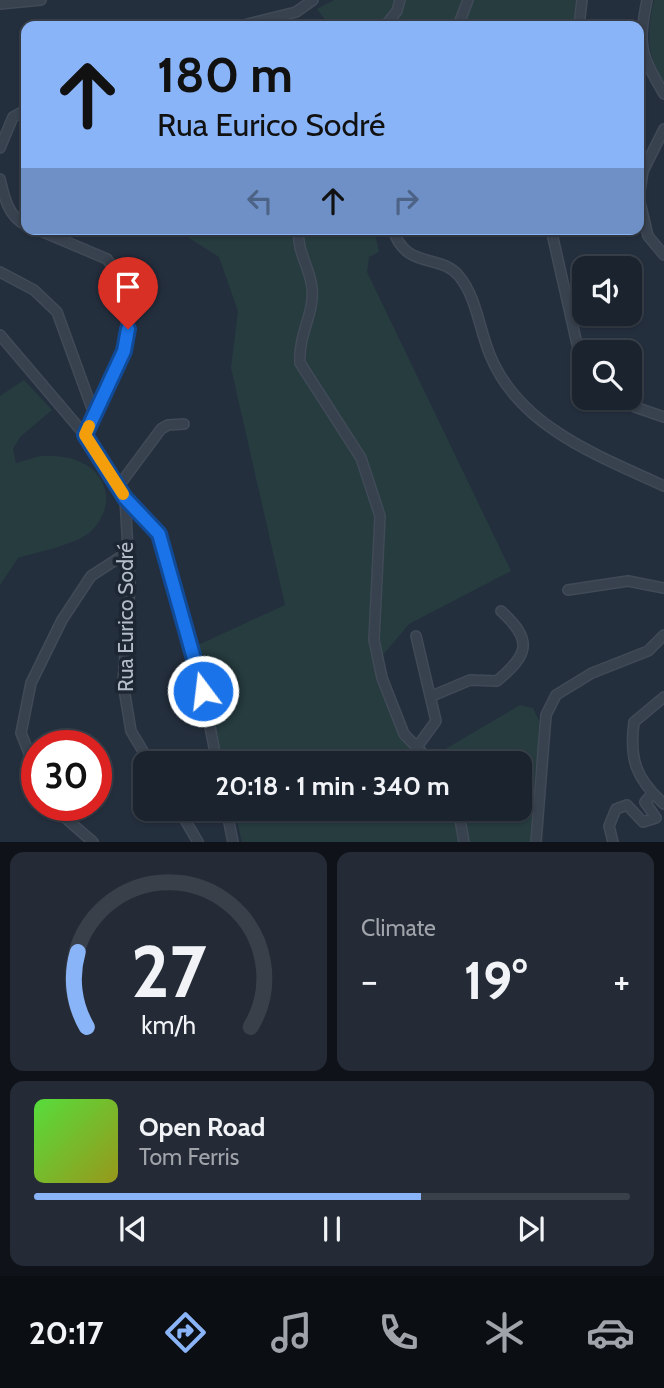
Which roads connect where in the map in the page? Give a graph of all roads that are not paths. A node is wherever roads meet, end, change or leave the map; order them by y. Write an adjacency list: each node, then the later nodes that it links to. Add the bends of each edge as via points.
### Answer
1 (41, 0): 7 (street)
2 (313, 0): 8 (street, via 296,12)
3 (400, 0): 9 (street)
4 (468, 0): 10 (street)
5 (582, 0): 11 (street)
6 (647, 0): 12 (street)
7 (0, 4)
8 (260, 21)
9 (389, 21)
10 (460, 21)
11 (580, 21)
12 (644, 21)
13 (644, 55): 14 (street)
14 (664, 94)
15 (21, 113): 17 (street, via 13,117)
16 (664, 129): 18 (street)
17 (0, 148)
18 (644, 169)
19 (0, 178): 21 (street, via 6,205)
20 (644, 219): 26 (street, via 648,236)
21 (21, 223)
22 (50, 235): 31 (street, via 107,259 122,279 128,304 124,351)
23 (298, 235): 47 (street, via 313,298 298,345 300,363 361,458 380,516 374,640 382,678 404,734)
24 (395, 235): 35 (street, via 410,254 456,273 468,289 490,358 526,408 584,449)
25 (552, 235): 29 (street)
26 (664, 255)
27 (0, 272): 31 (street, via 34,290 57,312)
28 (0, 335): 34 (street, Rua Eurico Sodré)
29 (575, 340)
30 (642, 409): 32 (street)
31 (94, 414): 34 (street)
32 (664, 417)
33 (184, 424): 36 (street, via 161,429)
34 (85, 435): 36 (street, Rua Eurico Sodré)
35 (664, 486)
36 (118, 487): 37 (street, Rua Eurico Sodré)
37 (125, 498): 38 (street, Rua Eurico Sodré); 49 (street, via 159,534 203,691)
38 (128, 552): 46 (street, via 91,576 62,620 32,683); 48 (street, Rua Eurico Sodré, via 123,683 131,731)
39 (664, 588): 40 (street, via 628,581)
40 (568, 590)
41 (501, 611): 44 (street, via 523,636 519,663 497,681 471,680)
42 (664, 635): 61 (street, via 648,651 592,673 556,695 546,715)
43 (416, 636): 44 (street)
44 (432, 696): 47 (street, via 435,725)
45 (664, 697): 51 (street, via 634,722 630,749 641,780)
46 (22, 730)
47 (417, 747): 50 (street)
48 (143, 751)
49 (215, 751)
50 (421, 751)
51 (652, 794): 52 (street); 62 (street, via 645,802 656,818 653,821 643,821 627,805 616,809 609,826)
52 (664, 804)
53 (69, 821): 57 (street)
54 (186, 821): 58 (street)
55 (229, 821): 59 (street)
56 (460, 821): 60 (street)
57 (93, 842)
58 (198, 842)
59 (233, 842)
60 (464, 842)
61 (536, 842)
62 (613, 842)

